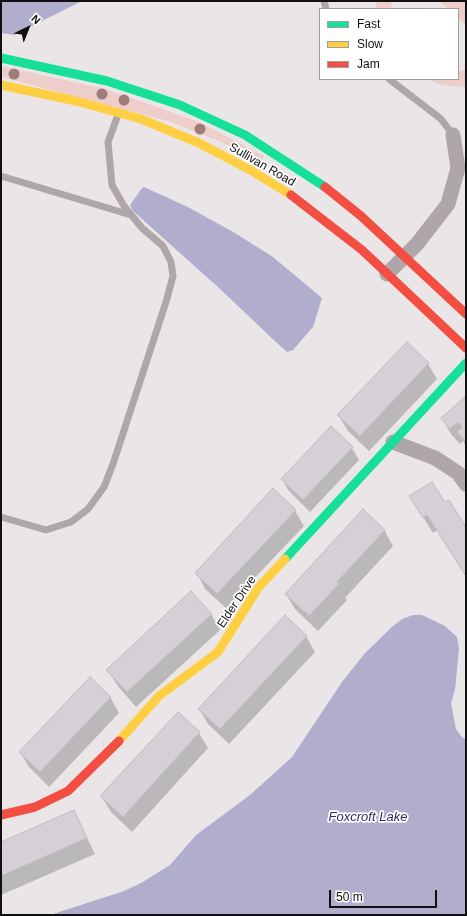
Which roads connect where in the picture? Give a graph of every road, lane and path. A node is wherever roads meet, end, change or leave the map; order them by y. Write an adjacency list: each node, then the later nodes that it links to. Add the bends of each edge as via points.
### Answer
1 (1, 58): 8 (street, Sullivan Road, via 107,81 180,105 245,135 324,186)
2 (390, 80): 5 (lane, via 441,119)
3 (1, 85): 4 (street, Sullivan Road)
4 (119, 113): 7 (lane, via 108,142 109,161 112,185); 9 (street, Sullivan Road, via 141,118 199,143 252,171 291,195 332,226)
5 (453, 135): 8 (street, via 458,168 448,204 417,244)
6 (1, 176): 7 (lane)
7 (131, 215): 15 (lane, via 163,246 171,262 173,276 114,464 104,487 88,509 71,522 46,530)
8 (404, 256): 9 (street); 10 (street, Sullivan Road)
9 (387, 274): 11 (street, Sullivan Road)
10 (466, 314)
11 (466, 348)
12 (466, 363): 13 (street, Elder Drive)
13 (393, 442): 14 (street, via 435,458 458,473); 16 (street, Elder Drive, via 258,588 218,652 159,696 104,757 68,791 35,807)
14 (466, 484)
15 (1, 518)
16 (1, 815)

